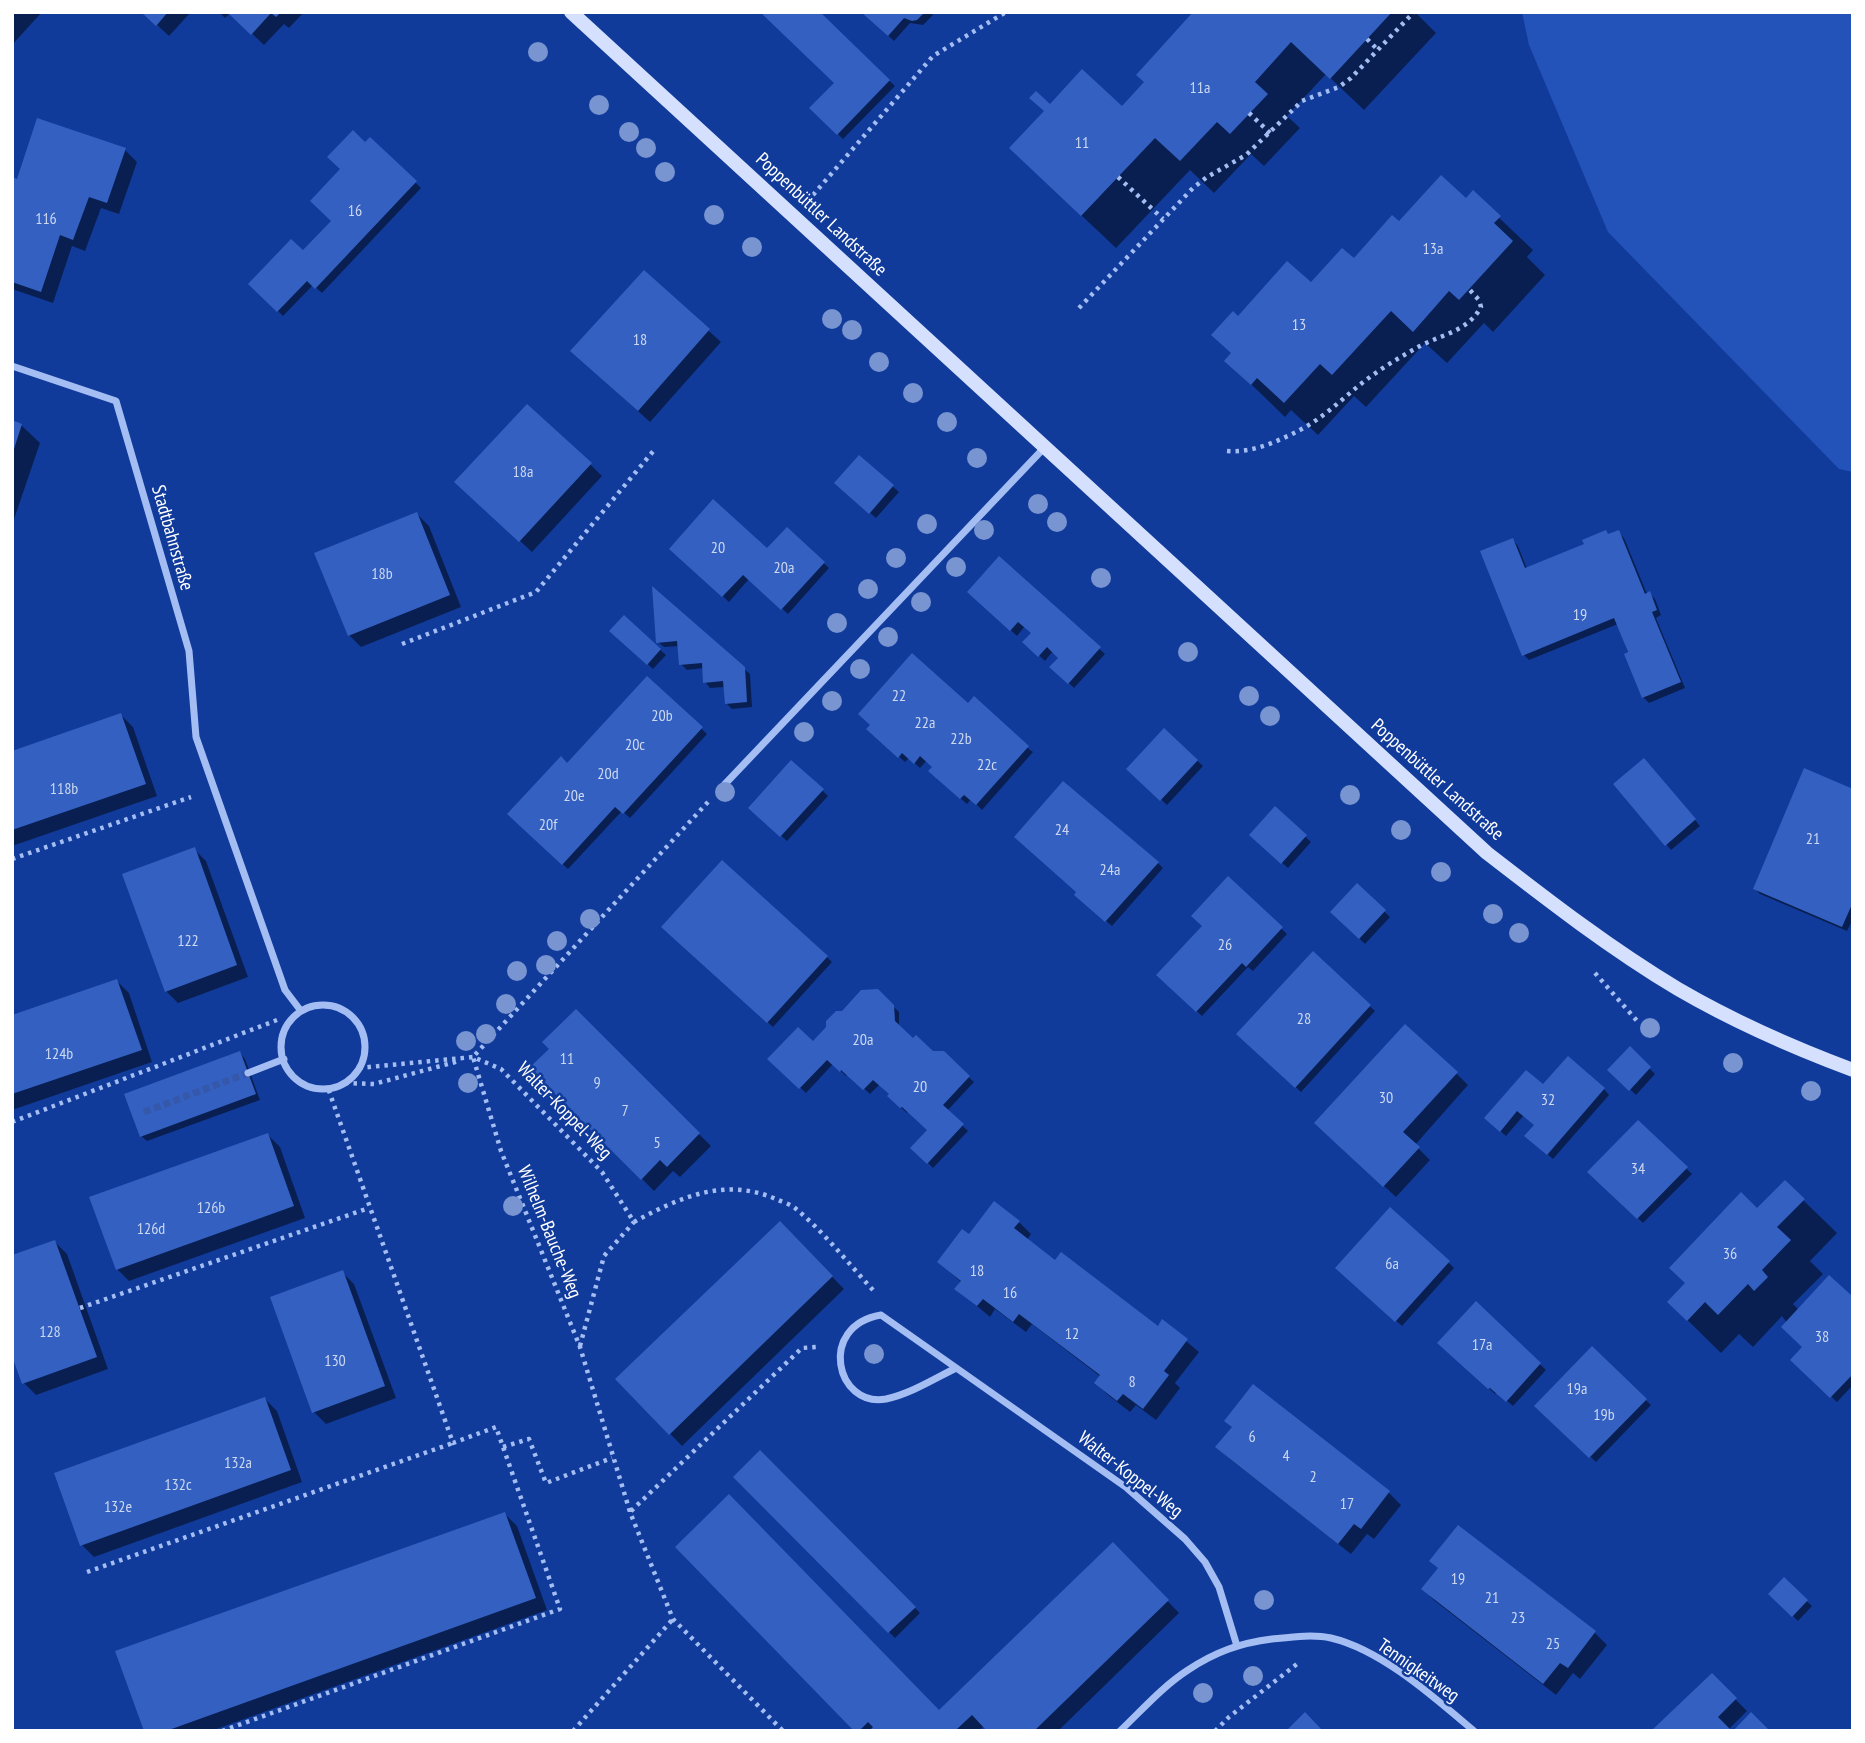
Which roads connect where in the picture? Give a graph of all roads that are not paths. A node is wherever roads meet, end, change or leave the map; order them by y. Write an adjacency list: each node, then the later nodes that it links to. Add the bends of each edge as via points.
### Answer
1 (571, 12): 3 (main road, Poppenbüttler Landstraße)
2 (12, 366): 5 (street, Stadtbahnstraße, via 116,401 189,651 195,737 285,990)
3 (1044, 448): 4 (street); 7 (main road, Poppenbüttler Landstraße, via 1487,852 1556,907 1680,990)
4 (725, 784)
5 (301, 1011): 6 (street, via 284,1033); 6 (street, via 327,1005 353,1017 365,1041 364,1055 345,1083 328,1088 299,1081)
6 (284, 1059): 8 (street)
7 (1853, 1070)
8 (248, 1073)
9 (956, 1368): 9 (street, Walter-Koppel-Weg, via 881,1315 857,1323 847,1334 839,1362 853,1389 873,1399 900,1394); 10 (street, Walter-Koppel-Weg, via 1127,1488 1185,1539 1219,1587)
10 (1237, 1646): 11 (street, Tennigkeitweg, via 1218,1652 1170,1683); 12 (street, Tennigkeitweg, via 1290,1637 1331,1638 1378,1659)
11 (1120, 1731)
12 (1474, 1731)

